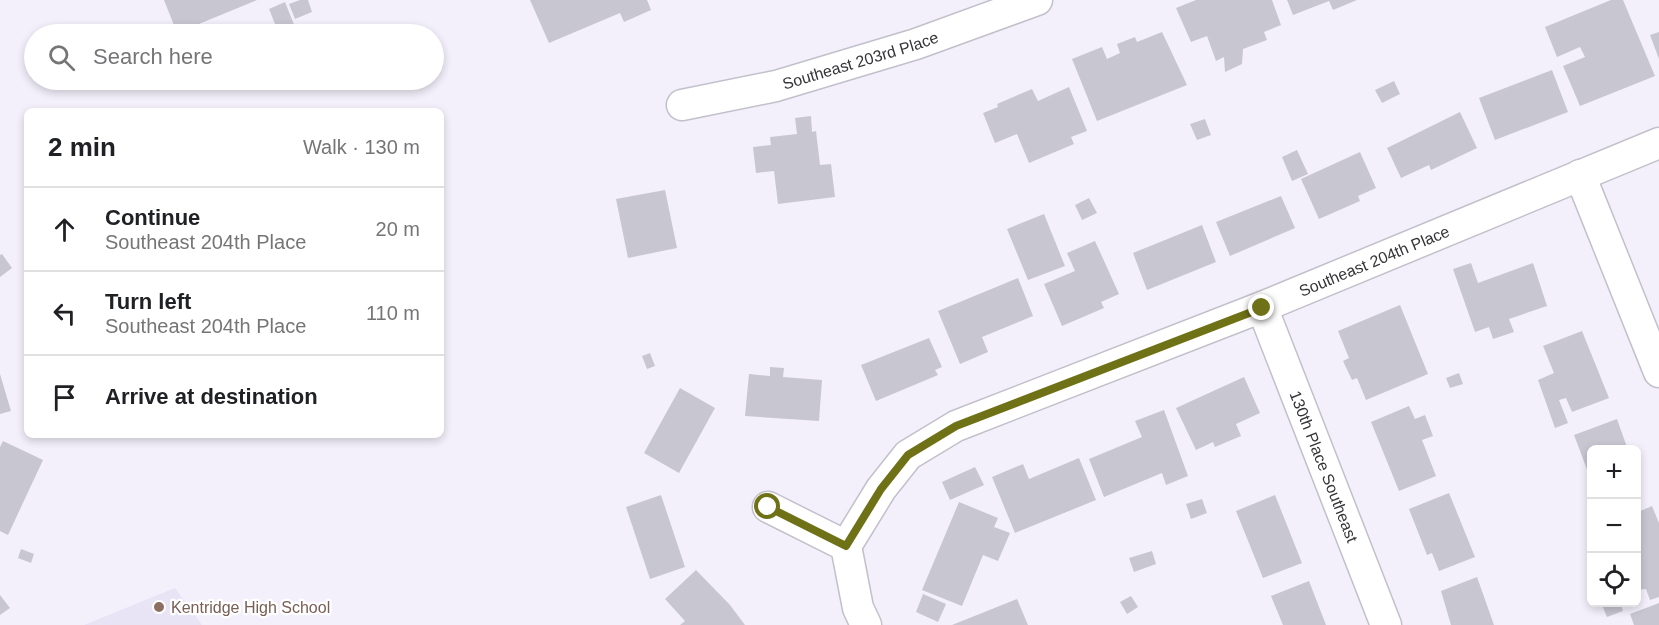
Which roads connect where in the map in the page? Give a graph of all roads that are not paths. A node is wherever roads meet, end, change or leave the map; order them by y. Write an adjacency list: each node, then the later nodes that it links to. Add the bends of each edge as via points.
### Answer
1 (1037, 0): 2 (street, Southeast 203rd Place, via 916,44 776,86)
2 (682, 105)
3 (1659, 143): 4 (street, Southeast 204th Place)
4 (1580, 175): 5 (street, Southeast 204th Place); 6 (street)
5 (1262, 308): 8 (street, Southeast 204th Place, via 956,426 908,455 881,489); 10 (street, 130th Place Southeast)
6 (1659, 372)
7 (768, 507): 8 (street)
8 (846, 546): 9 (street, via 858,608)
9 (866, 625)
10 (1386, 625)

